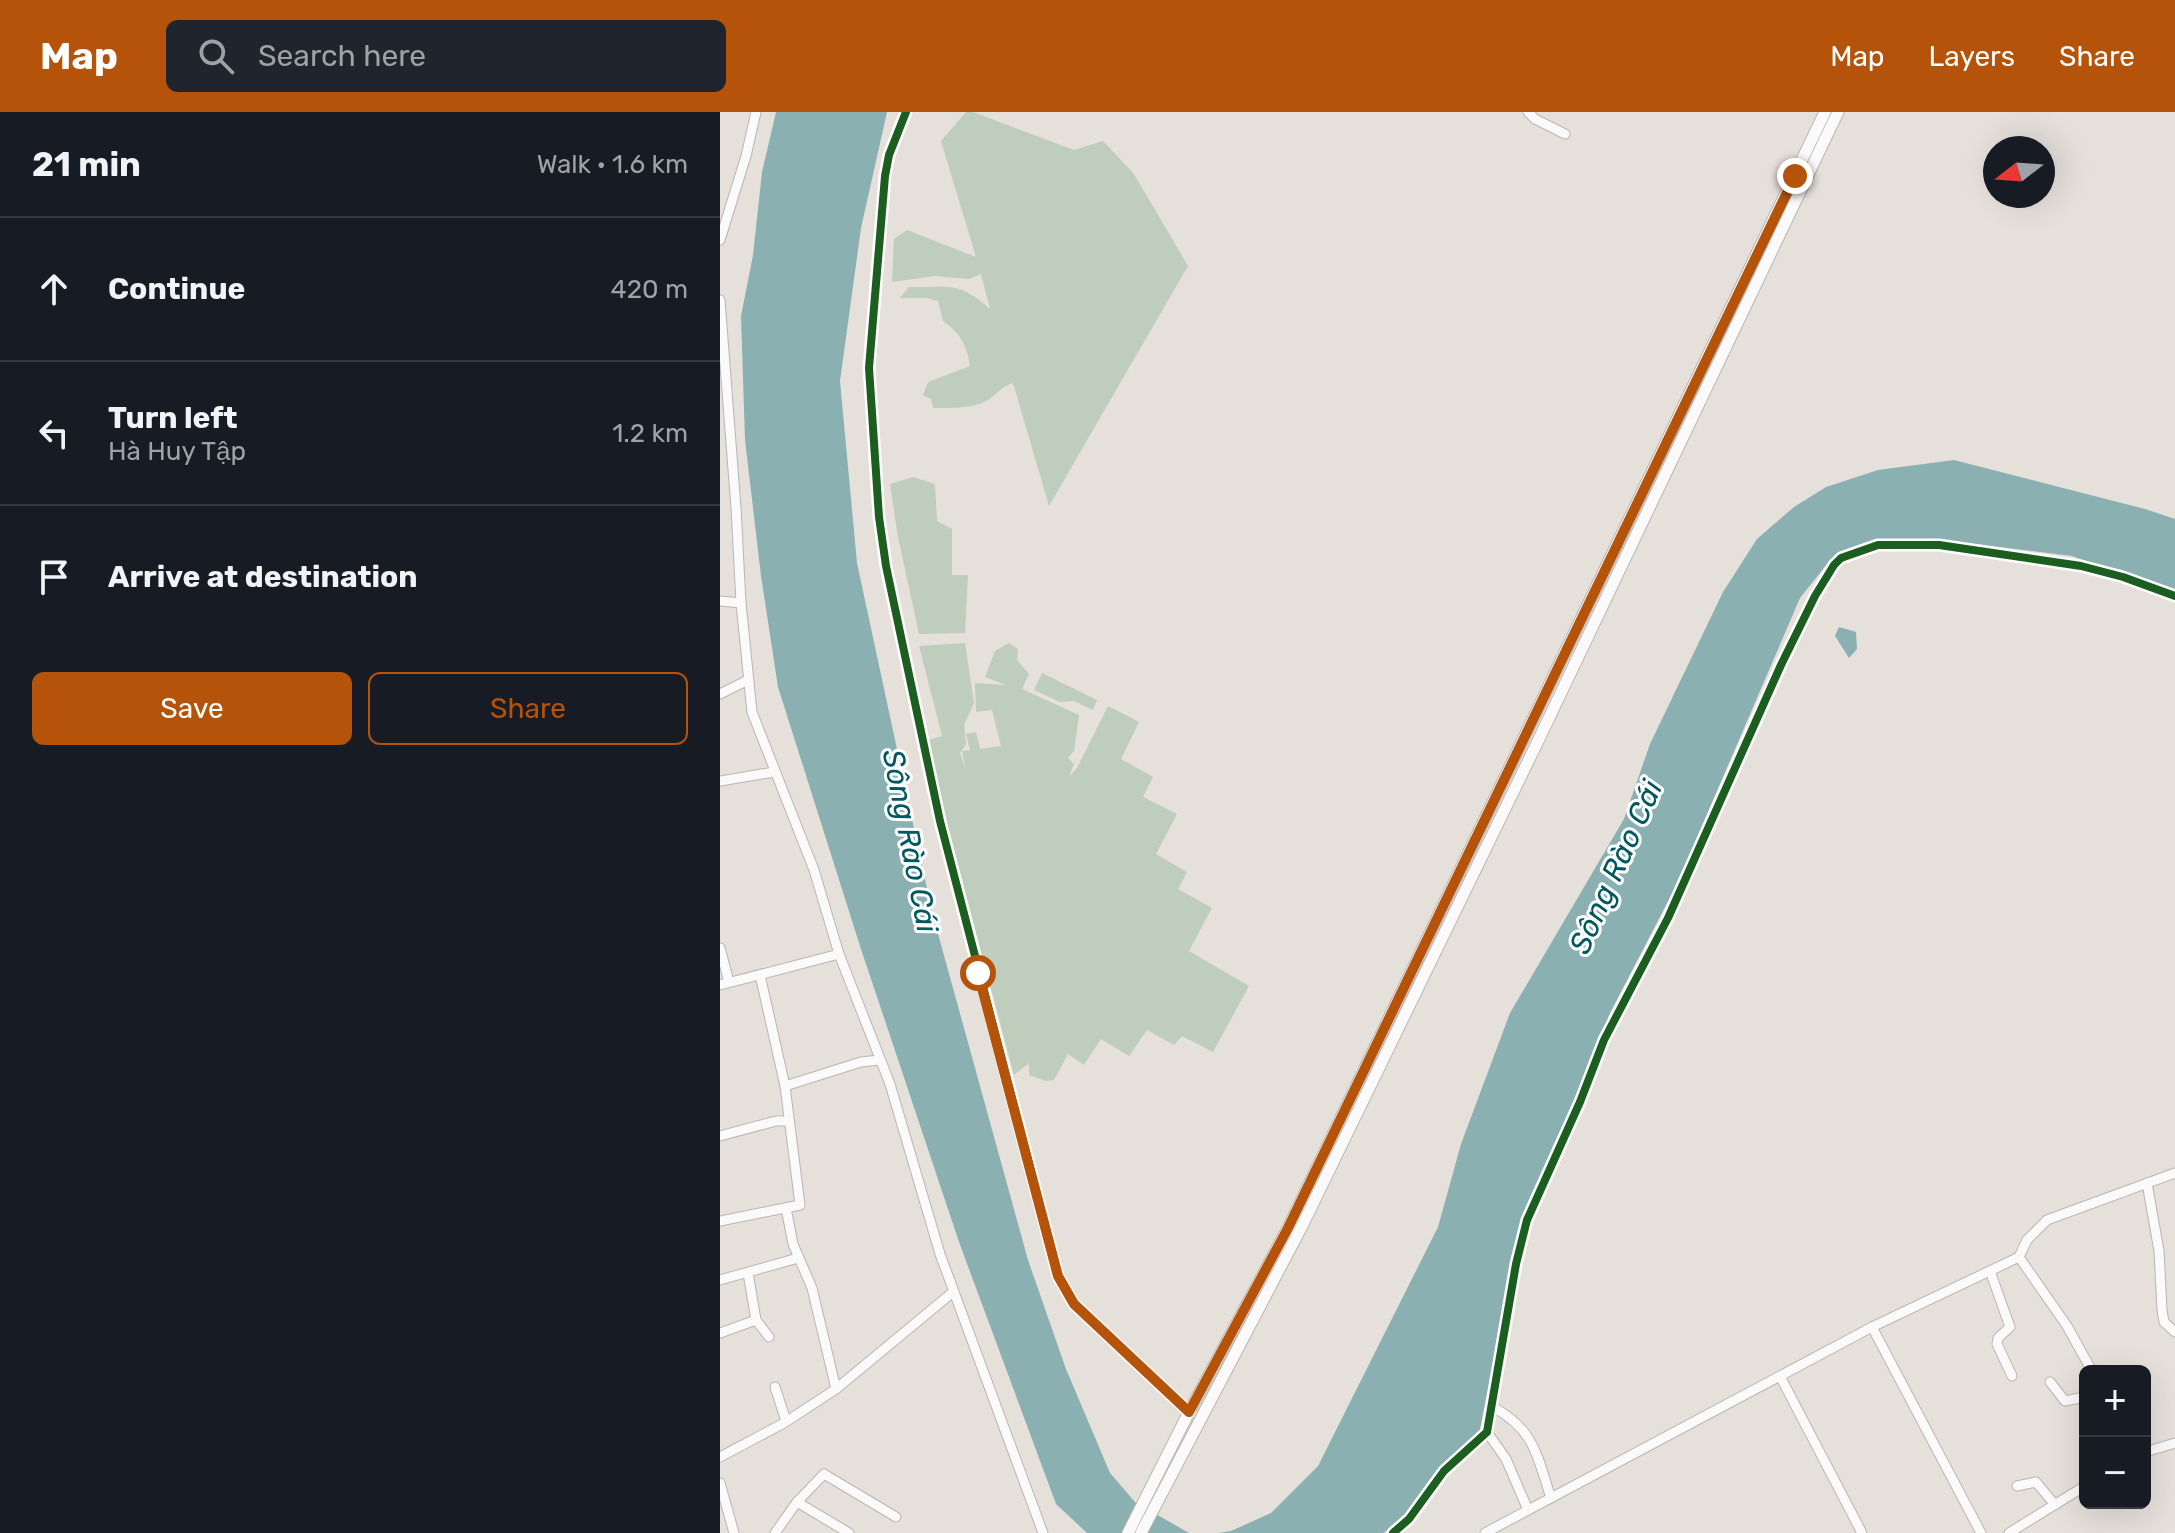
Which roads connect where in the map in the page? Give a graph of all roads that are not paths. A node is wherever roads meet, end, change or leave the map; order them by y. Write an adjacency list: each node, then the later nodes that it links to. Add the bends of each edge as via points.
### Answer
1 (756, 112): 7 (street)
2 (906, 112): 47 (street, via 885,176 869,368 879,517 911,688 968,933 1058,1276 1074,1304)
3 (1528, 112): 6 (street)
4 (1825, 112): 47 (main road, via 1288,1228)
5 (1838, 112): 56 (main road, via 1302,1226)
6 (1565, 134)
7 (720, 240)
8 (720, 300): 11 (street)
9 (2175, 596): 46 (street, via 2081,566 1939,545 1878,545 1834,565 1781,665 1668,918 1604,1040 1527,1220)
10 (720, 601): 11 (street)
11 (741, 603): 12 (street)
12 (748, 680): 13 (street); 14 (street, via 755,725)
13 (720, 694)
14 (774, 772): 15 (street); 17 (street, via 814,870)
15 (720, 781)
16 (720, 948): 19 (street)
17 (839, 954): 18 (street); 20 (street)
18 (760, 975): 19 (street); 21 (street)
19 (724, 984)
20 (880, 1060): 21 (street); 33 (street)
21 (785, 1086): 22 (street)
22 (789, 1121): 23 (street); 26 (street, via 800,1205)
23 (720, 1136)
24 (2175, 1173): 25 (street)
25 (2147, 1183): 28 (street, via 2047,1220); 36 (street, via 2164,1322)
26 (786, 1208): 27 (street); 29 (street)
27 (720, 1221)
28 (2019, 1257): 30 (street); 39 (street)
29 (798, 1258): 31 (street); 44 (street, via 812,1288)
30 (1990, 1271): 35 (street); 41 (street, via 2010,1327 1997,1344)
31 (748, 1273): 32 (street); 34 (street)
32 (720, 1280)
33 (953, 1292): 44 (street); 65 (street)
34 (756, 1320): 37 (street); 38 (street)
35 (1872, 1327): 40 (street); 71 (street)
36 (2175, 1332)
37 (720, 1333)
38 (769, 1337)
39 (2089, 1365)
40 (1780, 1376): 57 (street); 70 (street)
41 (2012, 1376)
42 (2050, 1382): 45 (street, via 2065,1401)
43 (775, 1387): 48 (street)
44 (836, 1389): 48 (street)
45 (2079, 1398)
46 (1493, 1407): 49 (street); 57 (street, via 1526,1433)
47 (1189, 1412): 56 (main road)
48 (786, 1421): 52 (street)
49 (1487, 1432): 60 (street, via 1506,1459); 68 (street, via 1444,1471)
50 (2175, 1443): 51 (street)
51 (2151, 1450)
52 (720, 1457)
53 (720, 1483): 62 (street)
54 (2017, 1486): 59 (street, via 2036,1482)
55 (2079, 1490): 59 (street)
56 (1154, 1494): 66 (main road); 67 (main road)
57 (1551, 1498): 60 (street)
58 (797, 1502): 61 (street, via 824,1474); 63 (street); 64 (street)
59 (2055, 1505): 72 (street)
60 (1528, 1510): 69 (street)
61 (896, 1517)
62 (734, 1533)
63 (775, 1533)
64 (849, 1533)
65 (1043, 1533)
66 (1128, 1533)
67 (1141, 1533)
68 (1393, 1533)
69 (1485, 1533)
70 (1862, 1533)
71 (1981, 1533)
72 (2009, 1533)

